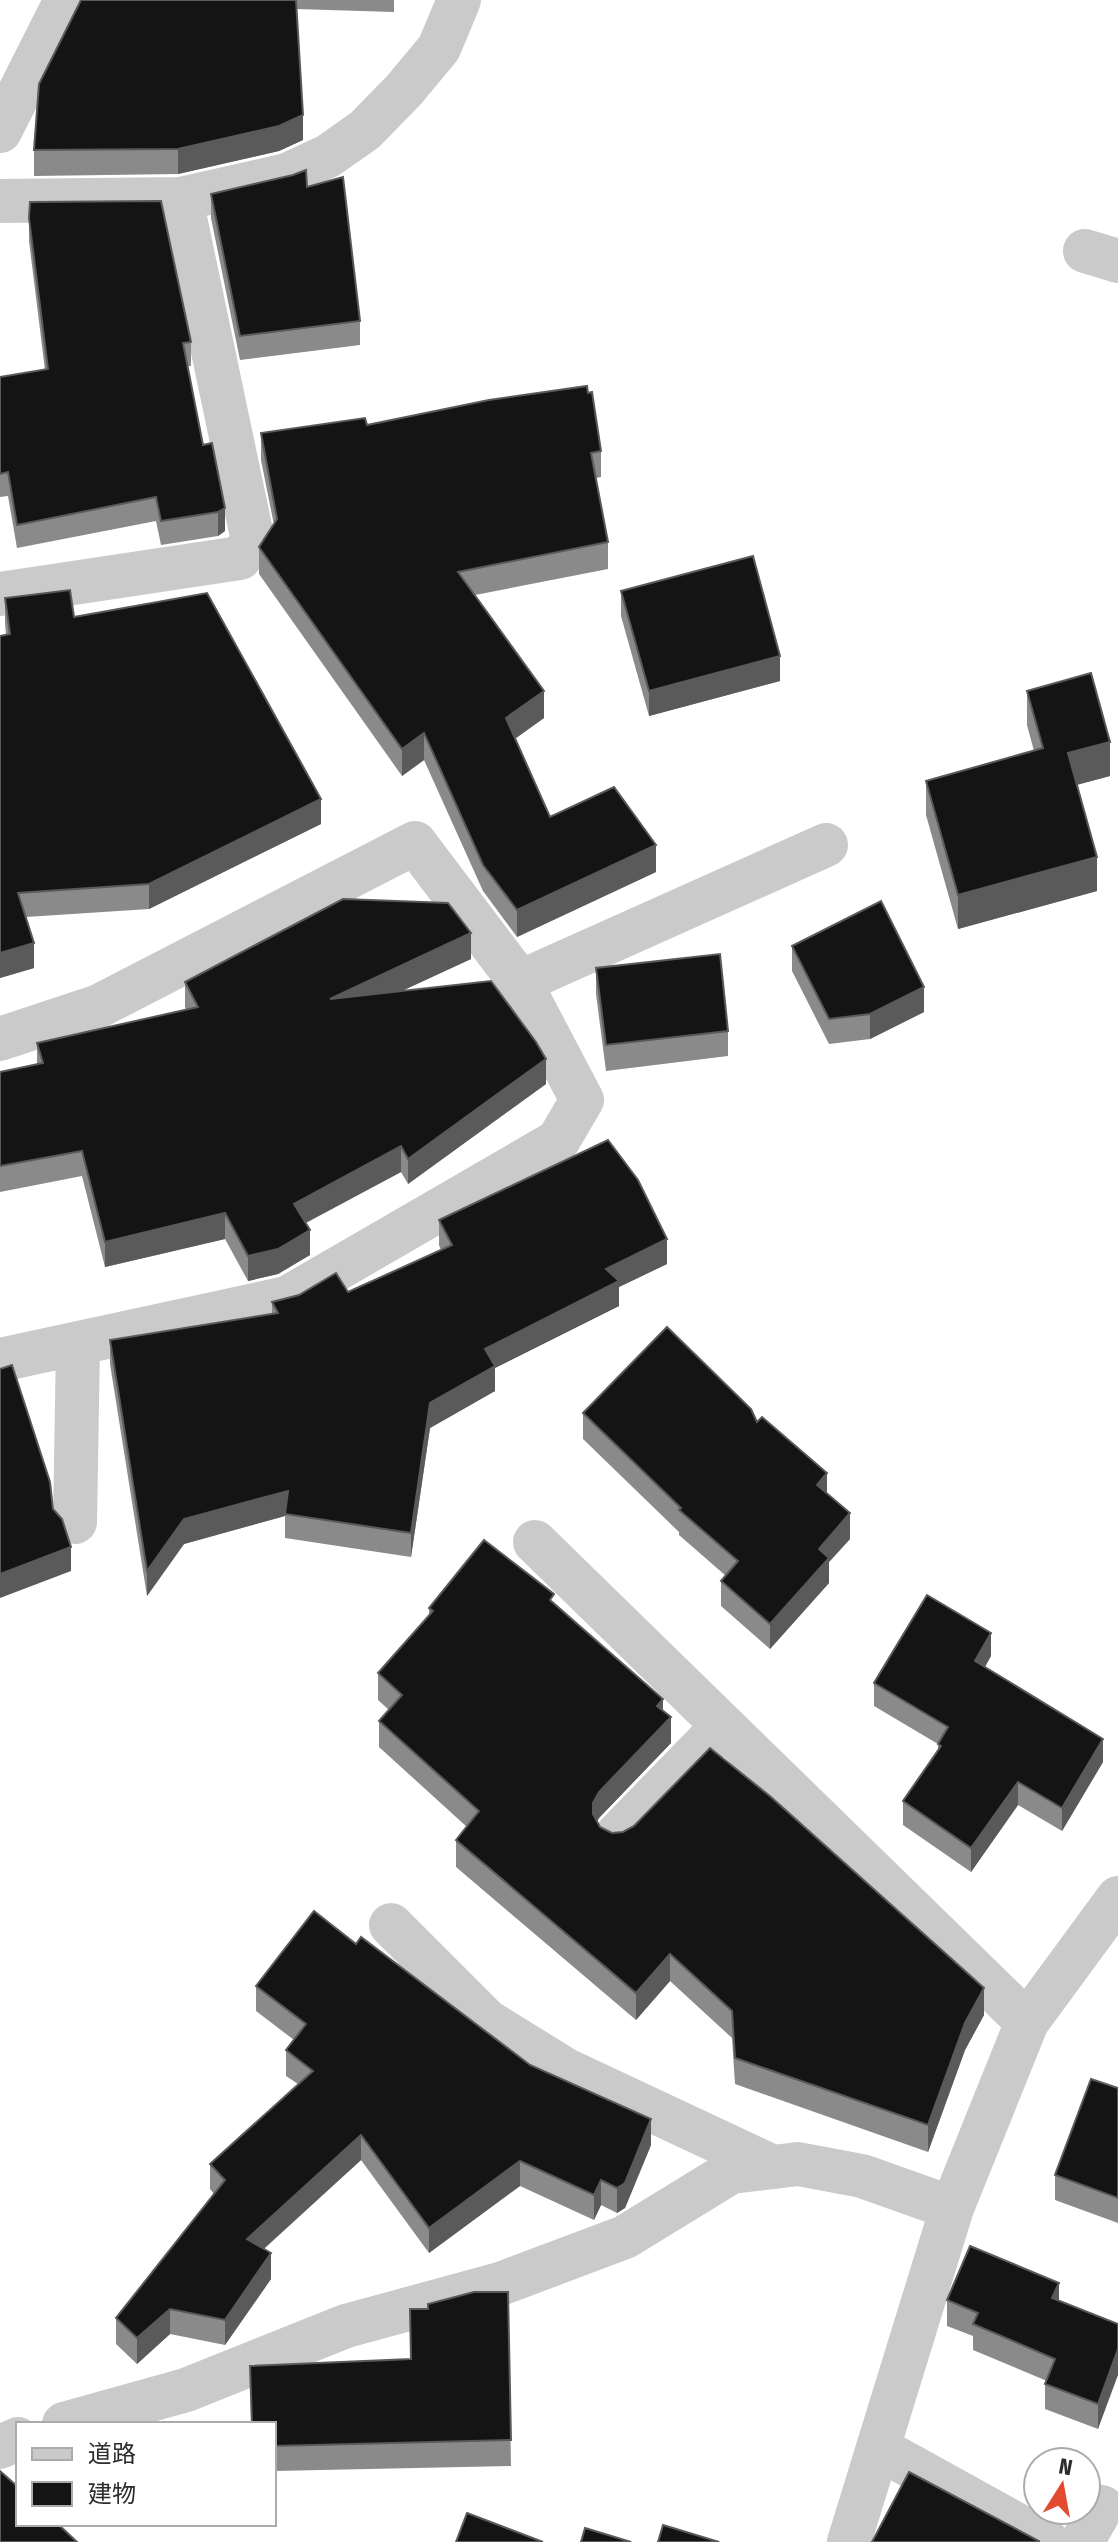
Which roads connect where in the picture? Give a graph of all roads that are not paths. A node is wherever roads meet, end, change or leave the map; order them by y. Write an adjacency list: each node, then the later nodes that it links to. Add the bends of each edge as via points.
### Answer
1 (66, 0): 3 (street)
2 (459, 0): 4 (street, via 439,48 365,130 328,156 287,175)
3 (0, 131)
4 (181, 199): 5 (street); 6 (street, via 253,541 240,558)
5 (0, 201)
6 (0, 594)
7 (826, 845): 8 (street)
8 (520, 982): 9 (street, via 415,843 99,1006); 10 (street, via 582,1100 558,1141 287,1298)
9 (0, 1039)
10 (78, 1344): 11 (street); 12 (street)
11 (0, 1360)
12 (75, 1522)
13 (535, 1542): 14 (street)
14 (723, 1726): 15 (street); 18 (street)
15 (617, 1835)
16 (1118, 1898): 18 (street)
17 (391, 1925): 19 (street, via 487,2021 566,2070)
18 (1027, 2022): 20 (street)
19 (773, 2167): 20 (street, via 798,2164 862,2176); 21 (street, via 731,2172 625,2237 500,2284 346,2326 186,2390)
20 (952, 2208): 22 (street)
21 (71, 2422)
22 (878, 2448): 23 (street); 24 (street)
23 (849, 2542)
24 (1048, 2542)

